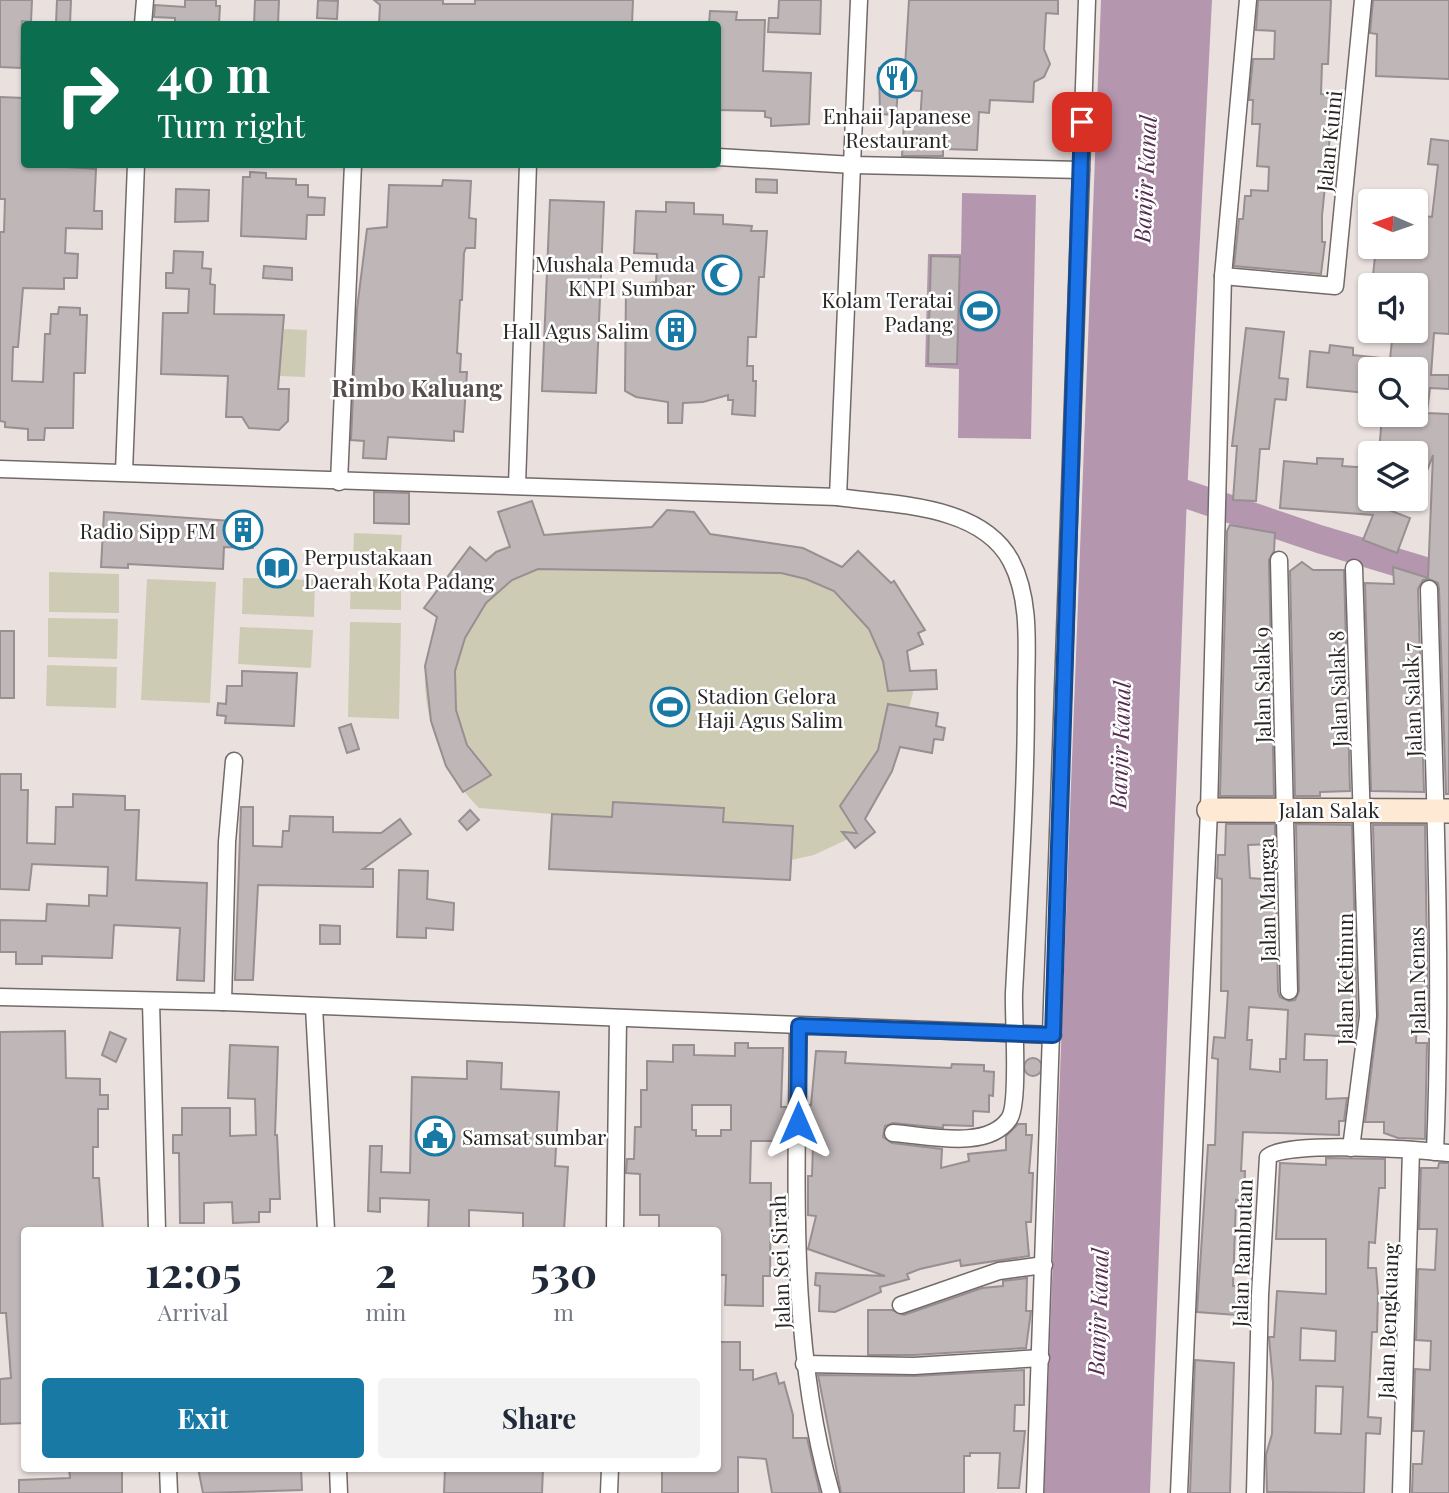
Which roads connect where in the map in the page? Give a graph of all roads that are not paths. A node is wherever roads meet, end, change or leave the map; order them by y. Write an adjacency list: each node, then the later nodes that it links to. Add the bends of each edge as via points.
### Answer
1 (145, 0): 6 (street)
2 (859, 0): 8 (street)
3 (1087, 0): 12 (street)
4 (1248, 0): 13 (street)
5 (1363, 0): 13 (street, Jalan Kuini, via 1335,286)
6 (143, 21)
7 (721, 157): 8 (street)
8 (853, 165): 12 (street); 18 (street)
9 (136, 168): 15 (street)
10 (353, 168): 16 (street)
11 (528, 168): 17 (street)
12 (1081, 170): 35 (street)
13 (1223, 276): 25 (street)
14 (0, 469): 15 (street)
15 (124, 472): 16 (street)
16 (339, 482): 17 (street)
17 (517, 485): 18 (street)
18 (838, 497): 34 (street, via 923,509 962,520 995,540 1011,560 1020,584 1026,613 1026,742)
19 (1279, 560): 23 (street, Jalan Salak 9)
20 (1354, 568): 24 (street, Jalan Salak 8)
21 (1429, 589): 26 (street, Jalan Salak 7)
22 (234, 761): 30 (street)
23 (1285, 808): 24 (street, Jalan Salak); 25 (street, Jalan Salak); 27 (street, Jalan Mangga)
24 (1362, 808): 26 (street, Jalan Salak); 37 (street, Jalan Ketimun, via 1368,1027)
25 (1209, 810): 55 (street)
26 (1442, 810): 39 (street, Jalan Nenas, via 1438,1083)
27 (1289, 991)
28 (0, 997): 29 (street)
29 (151, 1002): 30 (street); 40 (street)
30 (223, 1002): 31 (street)
31 (314, 1007): 32 (street); 41 (street)
32 (618, 1019): 33 (street); 42 (street)
33 (799, 1026): 34 (street); 46 (street, Jalan Sei Sirah, via 797,1171)
34 (1013, 1032): 35 (street); 36 (street, via 1014,1107 1006,1124 972,1138)
35 (1053, 1035): 43 (street)
36 (893, 1133)
37 (1351, 1147): 38 (street, Jalan Rambutan); 56 (street, Jalan Rambutan, via 1282,1150 1266,1161)
38 (1411, 1150): 39 (street, Jalan Rambutan); 57 (street, Jalan Bengkuang)
39 (1442, 1152)
40 (157, 1227)
41 (326, 1227)
42 (615, 1227)
43 (1044, 1265): 44 (street, via 999,1271); 45 (street)
44 (901, 1305)
45 (1041, 1358): 46 (street, via 914,1366); 54 (street)
46 (804, 1364): 53 (street, Jalan Sei Sirah)
47 (168, 1472): 50 (street)
48 (338, 1472): 51 (street)
49 (610, 1472): 52 (street)
50 (169, 1493)
51 (340, 1493)
52 (609, 1493)
53 (831, 1493)
54 (1035, 1493)
55 (1179, 1493)
56 (1255, 1493)
57 (1401, 1493)

